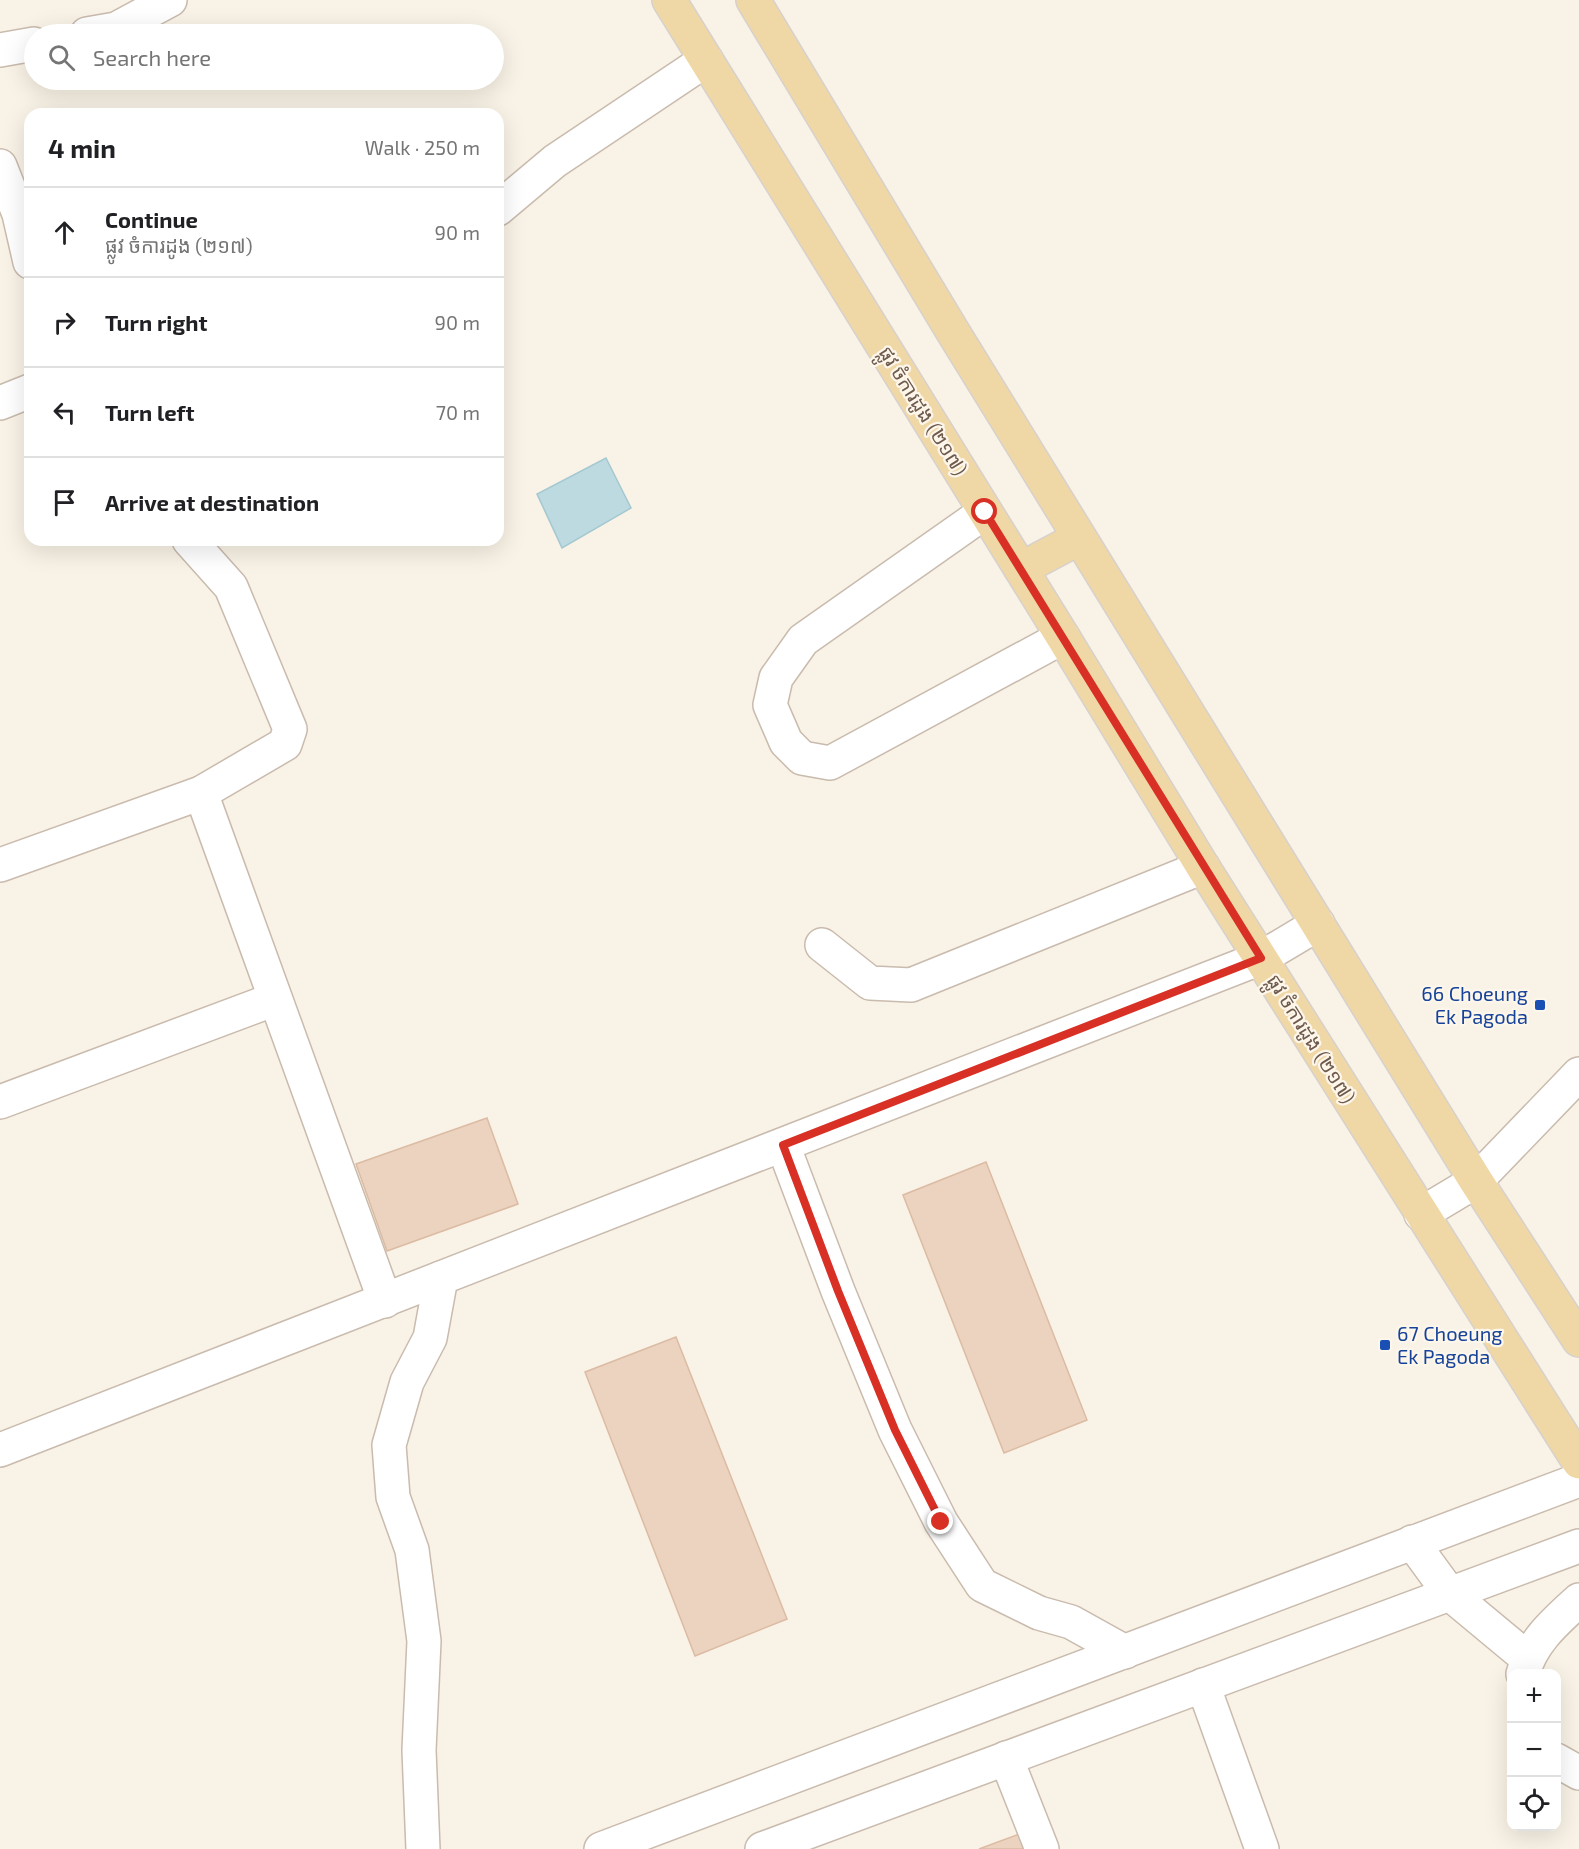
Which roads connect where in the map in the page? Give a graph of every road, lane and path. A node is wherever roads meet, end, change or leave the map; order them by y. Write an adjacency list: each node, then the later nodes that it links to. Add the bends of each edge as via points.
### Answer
1 (170, 0): 4 (street)
2 (669, 0): 7 (main road, ផ្លូវ ចំការដូង (២១៧))
3 (753, 0): 15 (main road)
4 (125, 24)
5 (24, 46): 6 (street)
6 (0, 50)
7 (706, 60): 9 (street, via 555,161); 14 (main road, ផ្លូវ ចំការដូង (២១៧))
8 (0, 166): 10 (street)
9 (504, 204)
10 (10, 218): 11 (street)
11 (24, 249)
12 (24, 393): 13 (street)
13 (0, 403)
14 (985, 512): 17 (main road, ផ្លូវ ចំការដូង (២១៧)); 18 (street, via 803,640 776,678 770,705 786,742 802,758 830,763)
15 (1079, 538): 17 (main road); 22 (main road)
16 (194, 546): 19 (street, via 231,587 290,729 285,744)
17 (1021, 569): 18 (main road, ផ្លូវ ចំការដូង (២១៧))
18 (1063, 637): 21 (main road, ផ្លូវ ចំការដូង (២១៧))
19 (201, 793): 20 (street); 25 (street)
20 (0, 865)
21 (1203, 867): 23 (street, via 911,985 870,983); 24 (main road, ផ្លូវ ចំការដូង (២១៧))
22 (1318, 924): 24 (street); 29 (main road)
23 (822, 945)
24 (1261, 958): 28 (street); 30 (main road, ផ្លូវ ចំការដូង (២១៧))
25 (275, 999): 27 (street); 32 (street)
26 (1579, 1074): 29 (street)
27 (0, 1102)
28 (783, 1145): 31 (street); 41 (street, via 895,1430 941,1522 982,1585 1039,1613 1071,1622)
29 (1476, 1181): 30 (street); 33 (main road)
30 (1421, 1214): 35 (main road, ផ្លូវ ចំការដូង (២១៧))
31 (441, 1278): 32 (street); 47 (street, via 430,1338 407,1382 389,1445 393,1497 412,1550 424,1641 419,1750)
32 (385, 1301): 34 (street)
33 (1579, 1340)
34 (0, 1450)
35 (1579, 1462)
36 (1579, 1480): 37 (street)
37 (1412, 1542): 39 (street); 41 (street)
38 (1579, 1546): 39 (street)
39 (1450, 1594): 42 (street); 43 (street)
40 (1579, 1600): 42 (street, via 1550,1626)
41 (1125, 1652): 48 (street)
42 (1525, 1666)
43 (1203, 1685): 44 (street); 51 (street)
44 (1006, 1758): 49 (street); 50 (street)
45 (1561, 1762): 46 (street)
46 (1579, 1773)
47 (423, 1849)
48 (601, 1849)
49 (762, 1849)
50 (1042, 1849)
51 (1262, 1849)

